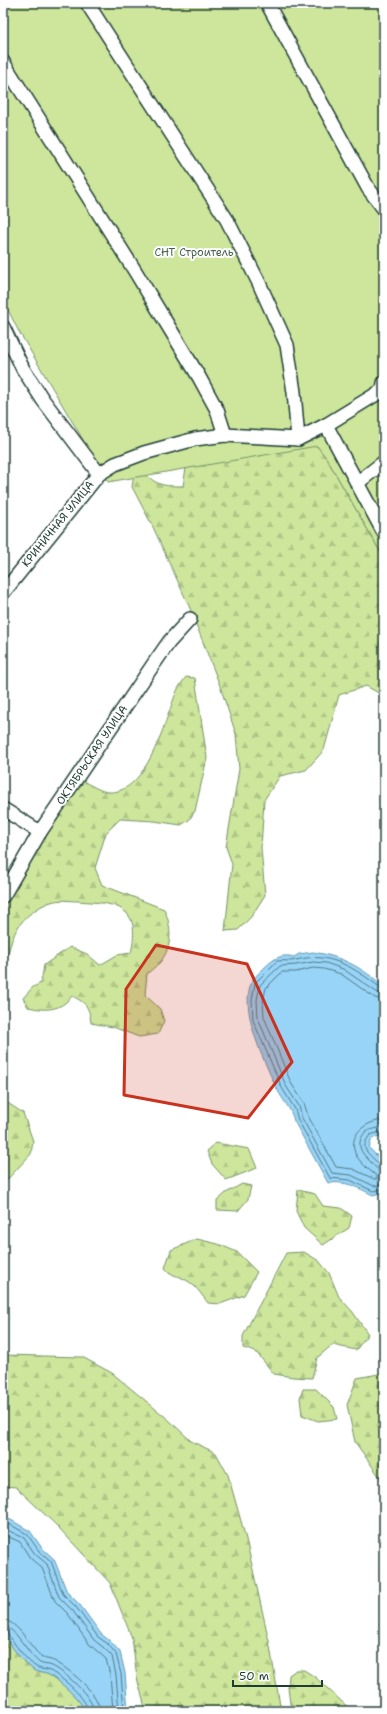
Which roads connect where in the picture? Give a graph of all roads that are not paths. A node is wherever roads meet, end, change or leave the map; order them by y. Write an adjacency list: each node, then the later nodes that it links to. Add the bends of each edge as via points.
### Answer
1 (88, 3): 9 (street, via 227,220 260,283 287,345)
2 (268, 3): 4 (street, via 368,188)
3 (3, 62): 8 (street, via 136,271 195,370 217,410)
4 (384, 209)
5 (3, 328): 11 (street, via 23,369 43,400)
6 (383, 386): 7 (street)
7 (326, 426): 9 (street); 12 (street)
8 (225, 435): 9 (street, КРИНИЧНАЯ УЛИЦА); 11 (street, КРИНИЧНАЯ УЛИЦА, via 175,443 115,464)
9 (298, 439)
10 (384, 462): 12 (street)
11 (99, 474): 14 (street, КРИНИЧНАЯ УЛИЦА)
12 (357, 483): 13 (street)
13 (384, 533)
14 (3, 593)
15 (190, 619): 17 (street, ОКТЯБРЬСКАЯ УЛИЦА, via 169,642)
16 (3, 809): 17 (street)
17 (40, 832): 18 (street, ОКТЯБРЬСКАЯ УЛИЦА)
18 (3, 896)

